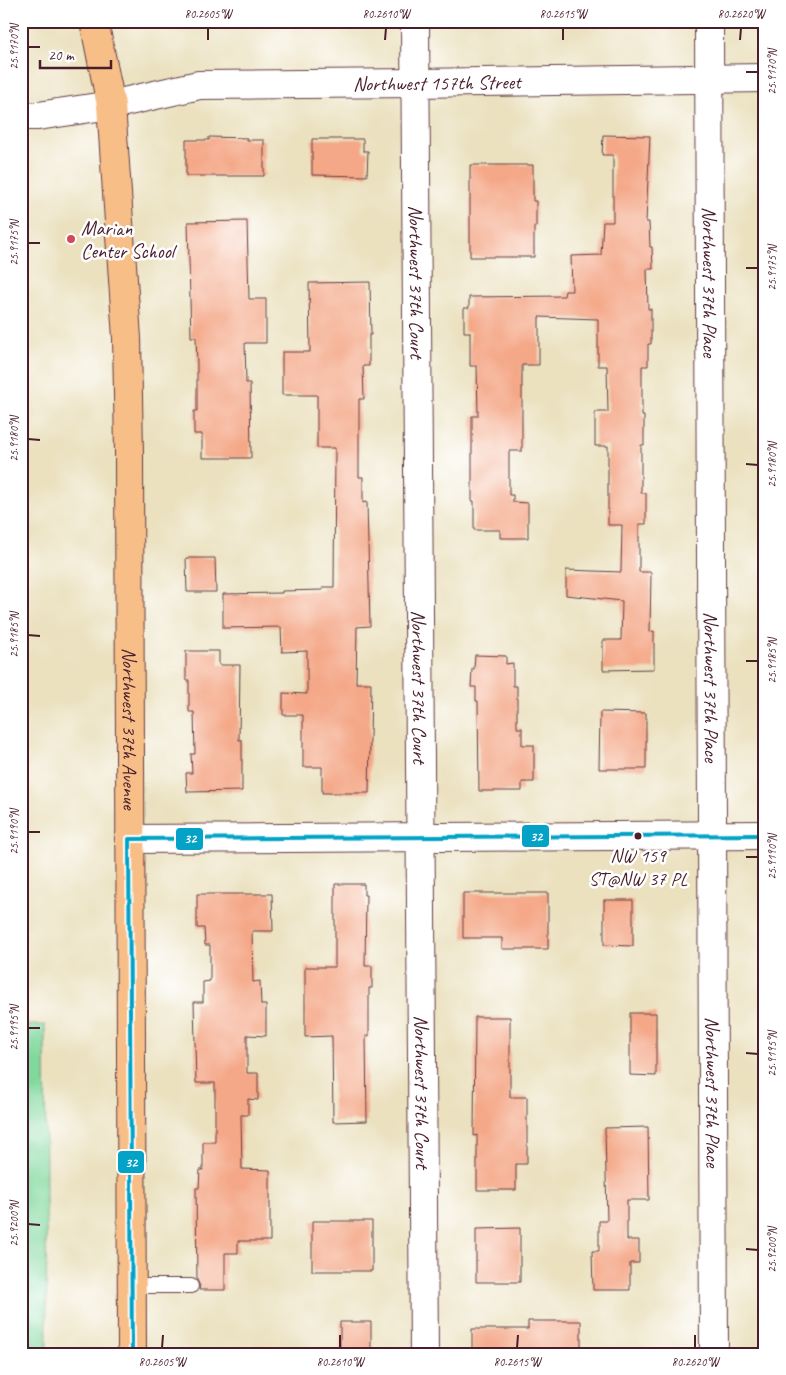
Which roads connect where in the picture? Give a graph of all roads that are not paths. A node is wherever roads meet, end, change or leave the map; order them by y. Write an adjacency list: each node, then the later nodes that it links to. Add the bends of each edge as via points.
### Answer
1 (94, 21): 7 (main road, Northwest 37th Avenue)
2 (415, 21): 6 (street, Northwest 37th Court)
3 (709, 21): 4 (street, Northwest 37th Place)
4 (709, 78): 5 (street, Northwest 157th Street); 6 (street, Northwest 157th Street); 9 (street, Northwest 37th Place)
5 (765, 78)
6 (416, 83): 7 (street, Northwest 157th Street, via 199,85); 11 (street, Northwest 37th Court)
7 (111, 104): 8 (street, Northwest 157th Street); 12 (main road, Northwest 37th Avenue, via 127,348)
8 (21, 116)
9 (713, 836): 10 (street); 11 (street); 17 (street, Northwest 37th Place)
10 (765, 836)
11 (421, 837): 12 (street); 16 (street, Northwest 37th Court)
12 (130, 839): 13 (main road, Northwest 37th Avenue)
13 (131, 1286): 14 (lane); 15 (main road, Northwest 37th Avenue)
14 (190, 1286)
15 (132, 1354)
16 (424, 1354)
17 (714, 1354)

